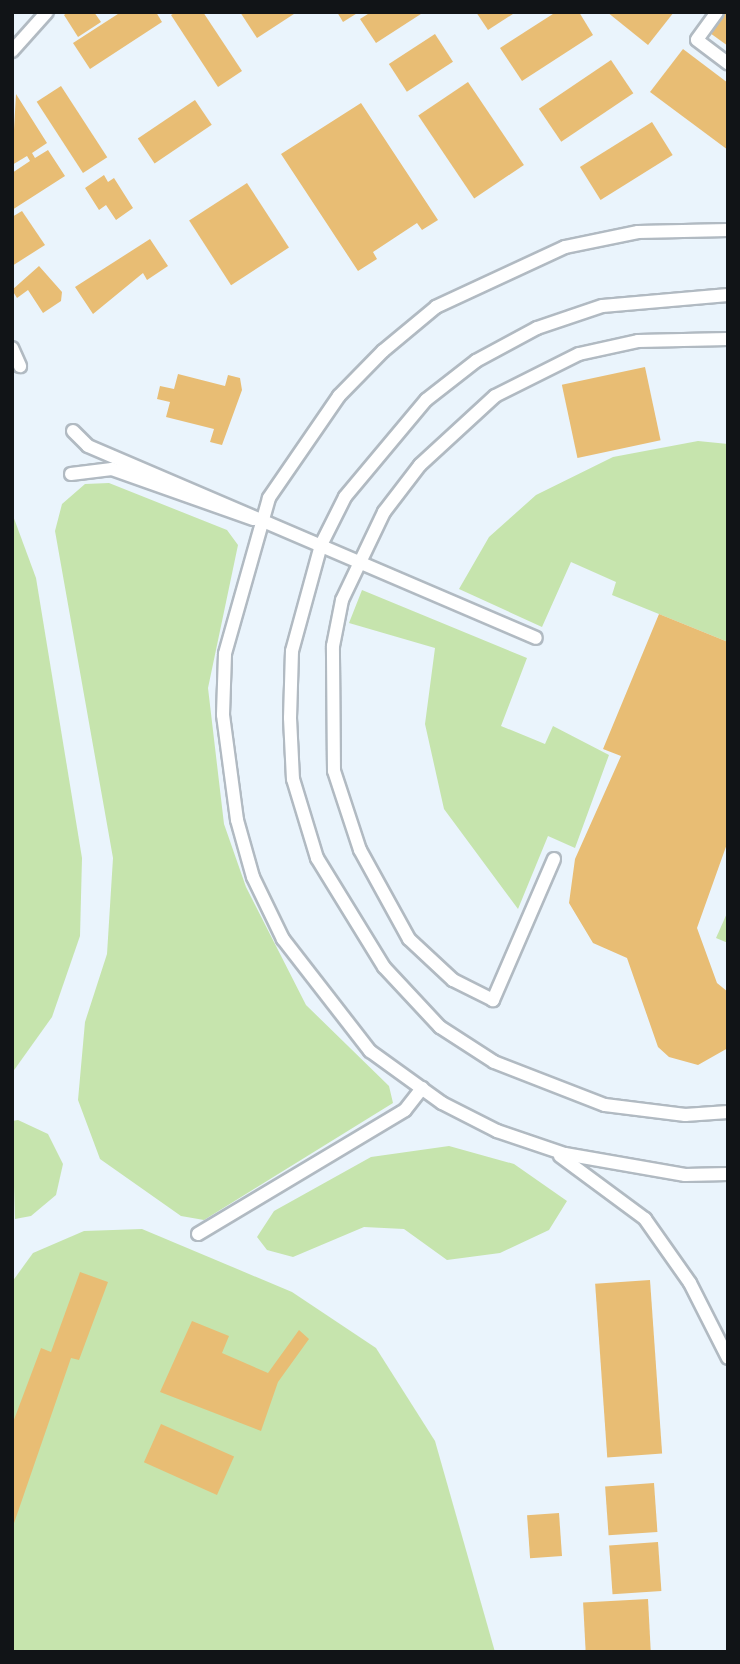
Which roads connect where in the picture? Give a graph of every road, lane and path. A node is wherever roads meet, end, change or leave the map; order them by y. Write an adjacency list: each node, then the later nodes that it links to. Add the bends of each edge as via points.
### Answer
1 (47, 12): 3 (street)
2 (717, 12): 4 (street, via 698,40)
3 (12, 51)
4 (728, 62)
5 (728, 230): 12 (street, via 638,232 565,247 436,307 339,396 302,444)
6 (728, 295): 13 (street, via 602,306 537,327 477,360 386,444 345,498)
7 (728, 339): 14 (street, via 638,341 579,354 495,396 420,465)
8 (12, 348): 9 (street)
9 (20, 366)
10 (73, 431): 12 (street, via 88,446)
11 (71, 474): 12 (street, via 112,469 236,518)
12 (261, 520): 13 (street); 17 (street, via 225,654 223,715 244,843 283,939 326,999 370,1051)
13 (321, 545): 14 (street); 18 (street, via 292,650 293,779 317,858 384,967 440,1027 544,1084 606,1105 685,1115)
14 (357, 561): 15 (street); 16 (street, via 332,646 334,771 385,903 409,939 453,980 493,1000)
15 (536, 638)
16 (554, 859)
17 (422, 1088): 19 (street, via 497,1131); 21 (street, via 405,1110)
18 (728, 1112)
19 (548, 1149): 20 (street, via 622,1167); 22 (street, via 645,1219 684,1271)
20 (728, 1174)
21 (198, 1234)
22 (725, 1348): 23 (street)
23 (728, 1358)

